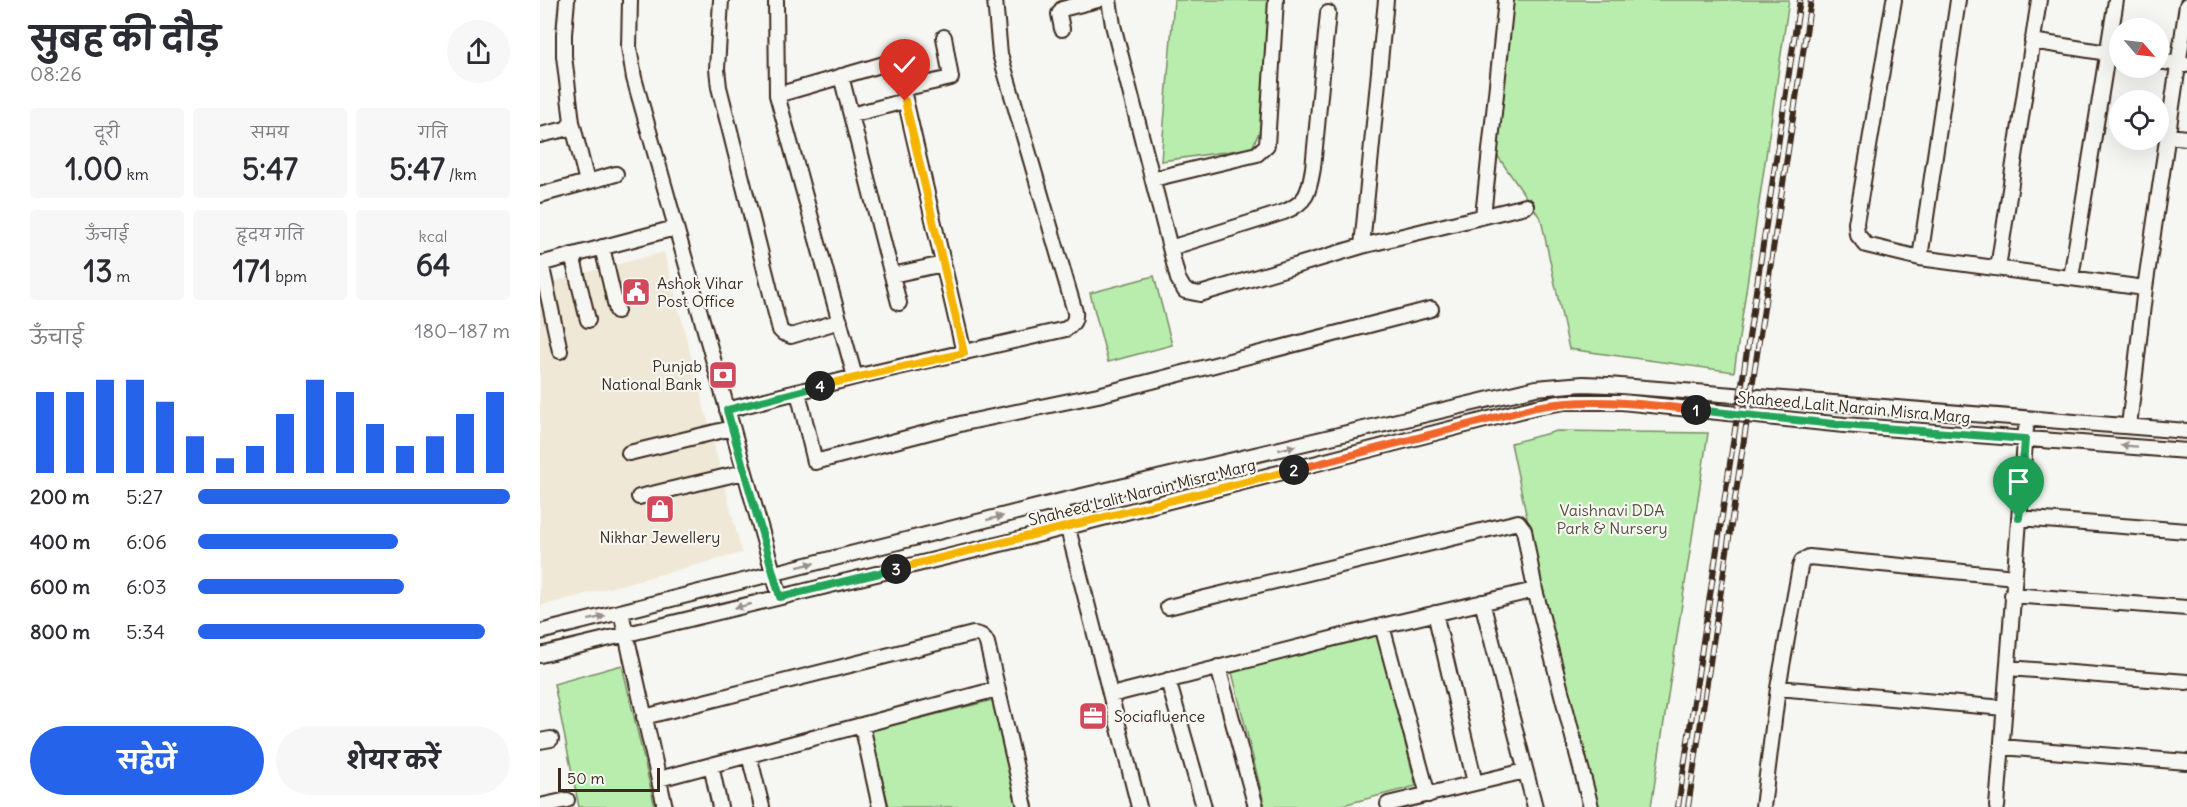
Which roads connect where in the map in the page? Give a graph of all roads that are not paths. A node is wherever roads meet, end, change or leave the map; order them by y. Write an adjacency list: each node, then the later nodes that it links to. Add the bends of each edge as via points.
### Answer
1 (567, 0): 28 (street, via 564,56)
2 (630, 0): 40 (street, via 629,48 634,78)
3 (721, 0): 56 (street, via 719,87 780,330 791,336)
4 (776, 0): 25 (street)
5 (995, 0): 58 (street, via 1000,54 1076,319 1066,329)
6 (1098, 0): 18 (street, via 1062,9)
7 (1109, 0): 35 (street)
8 (1276, 0): 35 (street, via 1267,146 1257,154)
9 (1386, 0): 41 (street)
10 (1506, 0): 39 (street)
11 (1894, 0): 45 (street, via 1857,234 1866,245)
12 (1958, 0): 45 (street)
13 (2038, 0): 20 (street)
14 (2116, 0): 17 (street)
15 (2187, 5): 22 (street)
16 (1328, 13): 43 (street, via 1314,168 1305,198 1284,212)
17 (2115, 18)
18 (1062, 29)
19 (944, 38): 26 (street, via 951,78)
20 (2032, 41): 21 (street); 48 (street)
21 (2109, 53)
22 (2183, 65): 29 (street)
23 (2109, 75): 50 (street)
24 (842, 76): 25 (street); 26 (street, via 890,64 898,73); 27 (street)
25 (777, 95): 56 (street)
26 (904, 95): 27 (street); 47 (street)
27 (851, 116): 49 (street)
28 (572, 122): 30 (street, via 566,129); 36 (street)
29 (2169, 131)
30 (540, 135)
31 (2169, 136): 32 (street)
32 (2187, 138)
33 (2166, 150): 51 (street)
34 (616, 174): 36 (street)
35 (1153, 179): 43 (street)
36 (587, 182): 37 (street)
37 (540, 195)
38 (1526, 206): 39 (street)
39 (1483, 216): 41 (street)
40 (675, 228): 42 (street); 61 (street)
41 (1362, 246): 43 (street, via 1200,294 1185,291 1181,286)
42 (602, 247): 44 (street); 54 (street)
43 (1170, 248)
44 (572, 255): 46 (street); 55 (street)
45 (1920, 258): 48 (street)
46 (540, 263): 57 (street)
47 (943, 264): 49 (street); 58 (street)
48 (1998, 268): 50 (street)
49 (892, 275): 52 (street)
50 (2071, 278): 51 (street)
51 (2145, 288): 63 (street)
52 (899, 303)
53 (1431, 309): 60 (street, via 1098,395 964,423 815,462)
54 (617, 310)
55 (588, 320)
56 (840, 321): 59 (street)
57 (560, 351)
58 (964, 353): 59 (street)
59 (855, 376): 60 (street)
60 (798, 392): 61 (street)
61 (727, 410): 64 (street)
62 (2027, 418): 63 (street, Shaheed Lalit Narain Misra Marg); 66 (street); 71 (street, Shaheed Lalit Narain Misra Marg, one-way to 62, via 1536,388 1564,385 1608,385)
63 (2129, 426): 65 (street, Shaheed Lalit Narain Misra Marg)
64 (732, 428): 68 (street); 69 (street)
65 (2187, 431)
66 (2025, 439): 67 (street, Shaheed Lalit Narain Misra Marg, one-way to 66); 72 (street); 73 (street, Shaheed Lalit Narain Misra Marg, via 1622,402 1565,402)
67 (2187, 451)
68 (629, 453)
69 (744, 472): 70 (street); 75 (street)
70 (639, 497)
71 (1061, 501): 73 (street); 75 (street, Shaheed Lalit Narain Misra Marg, one-way to 71)
72 (2019, 518): 74 (street); 76 (street)
73 (1068, 527): 79 (street, Shaheed Lalit Narain Misra Marg); 95 (street)
74 (2187, 531)
75 (773, 573): 79 (street); 83 (street, Shaheed Lalit Narain Misra Marg)
76 (2015, 577): 78 (street); 93 (street, via 1809,557 1800,567)
77 (1535, 590): 80 (street); 81 (street, via 1524,530 1513,522); 119 (street)
78 (2012, 595): 82 (street); 90 (street)
79 (780, 597): 87 (street, Shaheed Lalit Narain Misra Marg, one-way to 87)
80 (1482, 602): 84 (street); 103 (street)
81 (1168, 607)
82 (2187, 608)
83 (621, 612): 86 (street, Shaheed Lalit Narain Misra Marg, one-way to 83); 87 (street)
84 (1435, 613): 85 (street); 105 (street)
85 (1382, 626): 89 (street); 106 (street)
86 (540, 632)
87 (626, 635): 88 (street, Shaheed Lalit Narain Misra Marg); 97 (street)
88 (540, 655)
89 (1218, 668): 91 (street); 117 (street)
90 (2007, 668): 92 (street); 96 (street)
91 (1168, 680): 95 (street); 116 (street)
92 (2187, 682)
93 (1778, 688): 96 (street); 120 (street)
94 (997, 689): 97 (street, via 984,637 973,634); 98 (street); 114 (street)
95 (1111, 695): 115 (street)
96 (2004, 708): 99 (street)
97 (645, 717): 104 (street)
98 (862, 725): 100 (street); 113 (street)
99 (2002, 747): 101 (street); 121 (street)
100 (749, 755): 102 (street); 112 (street)
101 (2187, 762)
102 (711, 765): 104 (street); 111 (street)
103 (1525, 771): 105 (street); 118 (street)
104 (658, 779): 110 (street)
105 (1475, 783): 106 (street)
106 (1428, 795): 108 (street)
107 (567, 800): 109 (street)
108 (1388, 804)
109 (540, 806)
110 (665, 807)
111 (720, 807)
112 (762, 807)
113 (880, 807)
114 (1024, 807)
115 (1139, 807)
116 (1204, 807)
117 (1256, 807)
118 (1535, 807)
119 (1592, 807)
120 (1763, 807)
121 (1997, 807)

